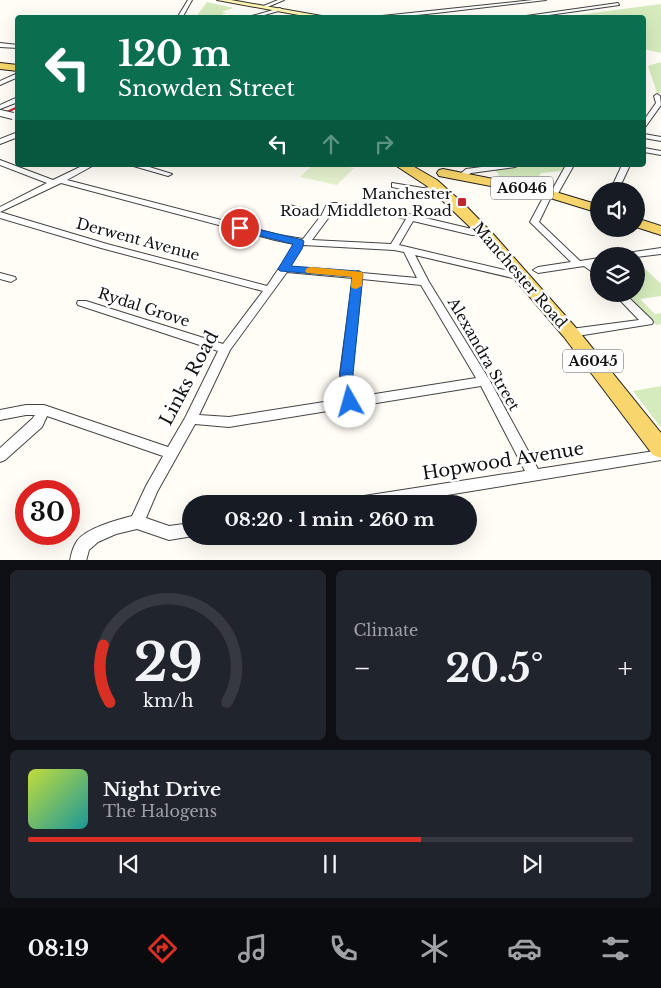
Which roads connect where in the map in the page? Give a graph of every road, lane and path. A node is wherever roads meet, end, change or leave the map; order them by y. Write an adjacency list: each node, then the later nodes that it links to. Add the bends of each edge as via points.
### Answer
1 (190, 0): 8 (street)
2 (220, 0): 6 (street)
3 (282, 0): 6 (street)
4 (544, 0): 11 (street)
5 (618, 4): 12 (street)
6 (263, 7): 7 (street)
7 (280, 9): 9 (street); 10 (street)
8 (181, 15)
9 (258, 15)
10 (313, 15)
11 (400, 15)
12 (536, 15)
13 (0, 45): 14 (street)
14 (15, 47)
15 (0, 66): 16 (main road)
16 (15, 68)
17 (15, 76): 18 (street)
18 (9, 79): 19 (street); 20 (street)
19 (15, 80)
20 (0, 83)
21 (657, 96): 23 (street)
22 (15, 100): 24 (street)
23 (660, 104): 27 (street)
24 (0, 107)
25 (0, 113): 26 (street, bridge)
26 (15, 116)
27 (646, 122)
28 (15, 135): 31 (street)
29 (646, 136): 30 (street)
30 (661, 138)
31 (0, 142)
32 (646, 150): 33 (street)
33 (661, 153)
34 (0, 162): 44 (street)
35 (86, 167): 44 (street)
36 (142, 167): 42 (street)
37 (406, 167): 47 (main road, Manchester Road / A6045)
38 (500, 167): 43 (street, via 469,171)
39 (569, 167): 48 (street)
40 (625, 167): 45 (street)
41 (443, 173): 43 (main road, A6046)
42 (168, 174)
43 (462, 176): 48 (main road, A6046)
44 (56, 182): 52 (street); 60 (street)
45 (618, 182)
46 (395, 185): 47 (street, via 423,190)
47 (438, 188): 59 (main road, Manchester Road / A6045)
48 (551, 194): 50 (main road, A6046); 66 (street, via 534,220)
49 (334, 205): 55 (street, Links Road)
50 (590, 206)
51 (284, 207): 55 (street)
52 (0, 210)
53 (387, 212): 56 (street)
54 (0, 215): 74 (street, Derwent Avenue)
55 (326, 216): 60 (street, Links Road)
56 (411, 218): 59 (street); 61 (street)
57 (645, 225): 58 (main road)
58 (661, 230)
59 (483, 232): 69 (main road, Manchester Road / A6045)
60 (303, 242): 61 (street); 68 (street, Links Road)
61 (394, 246): 62 (street)
62 (408, 250): 69 (street, via 517,276); 73 (street, Alexandra Street)
63 (661, 251): 64 (street)
64 (645, 253)
65 (590, 262): 66 (street)
66 (582, 263): 67 (street); 69 (street)
67 (590, 268)
68 (284, 269): 70 (street); 74 (street, Links Road)
69 (530, 272): 77 (main road, Manchester Road / A6045)
70 (358, 274): 73 (street); 80 (street, via 346,374)
71 (0, 276): 72 (street)
72 (11, 279)
73 (424, 282): 79 (street, Alexandra Street)
74 (268, 290): 78 (street, Links Road)
75 (627, 302): 77 (street, via 648,322)
76 (82, 303): 78 (street, Rydal Grove)
77 (570, 333): 84 (main road, Manchester Road / A6045)
78 (225, 349): 83 (street, Links Road)
79 (484, 381): 80 (street); 88 (street, Alexandra Street)
80 (350, 402): 83 (street, via 229,422)
81 (44, 410): 82 (street); 85 (street); 87 (street, via 37,423)
82 (0, 415)
83 (191, 419): 85 (street, Links Road)
84 (661, 449)
85 (171, 453): 90 (street, Links Road)
86 (661, 455): 88 (street, Hopwood Avenue)
87 (0, 456)
88 (534, 474): 89 (street, Hopwood Avenue)
89 (406, 495)
90 (137, 522): 91 (street, via 169,533); 92 (street, via 96,536 83,545)
91 (182, 531)
92 (78, 560)

